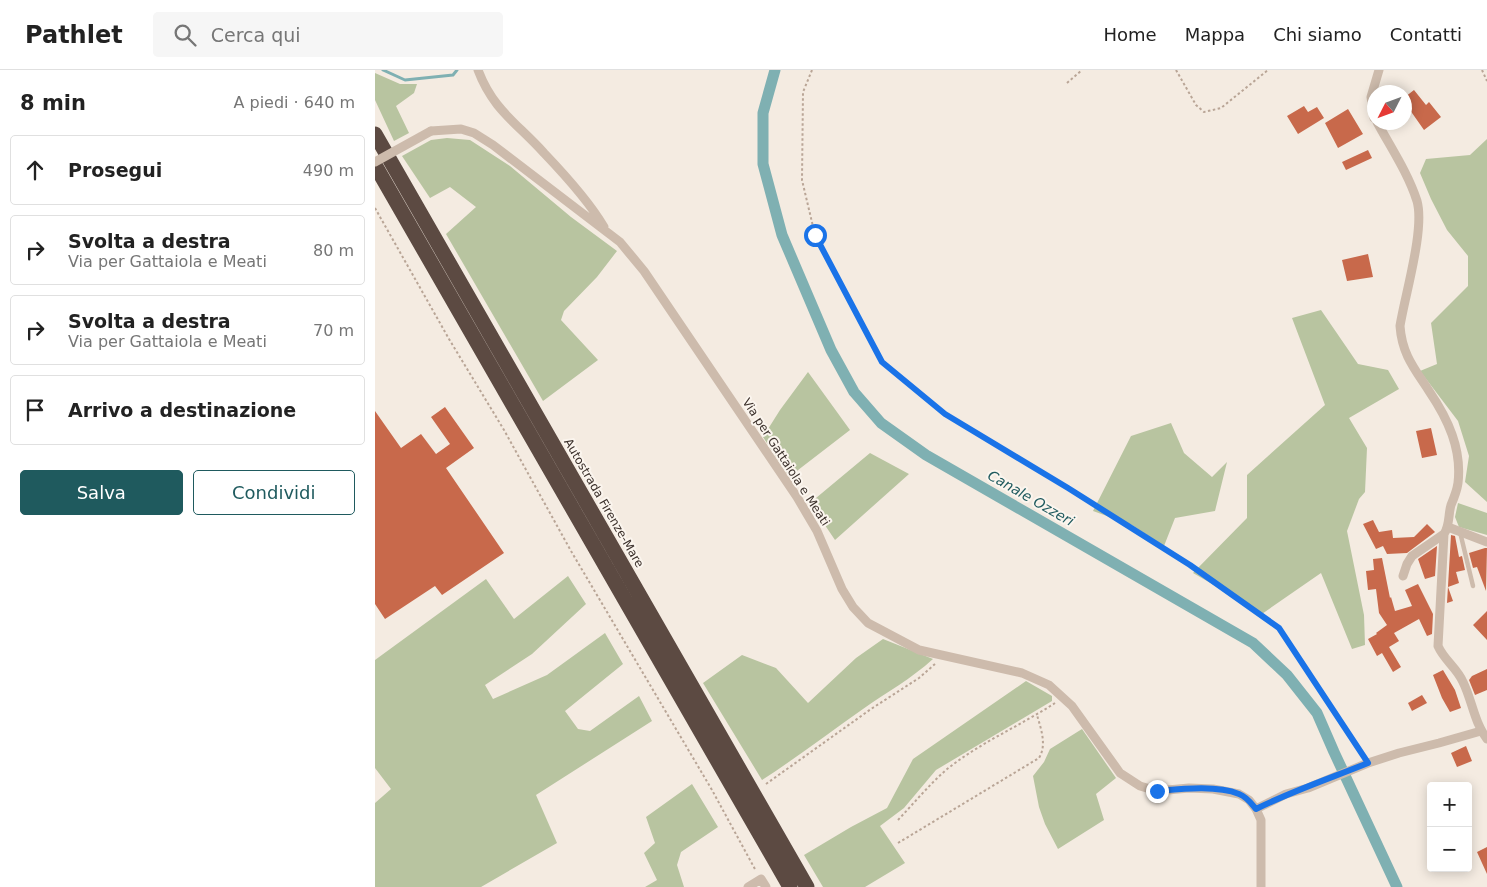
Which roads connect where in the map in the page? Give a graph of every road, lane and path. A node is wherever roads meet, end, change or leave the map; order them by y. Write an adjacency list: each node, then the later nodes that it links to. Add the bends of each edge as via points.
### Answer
1 (478, 70): 15 (street, via 499,109 544,152 594,210)
2 (812, 70): 26 (path, via 803,92 802,180 815,235 882,362 945,414 1190,565 1279,628)
3 (1082, 70): 9 (path)
4 (1176, 70): 5 (path, via 1196,105 1204,112 1221,108)
5 (1268, 70)
6 (1379, 70): 10 (street)
7 (1482, 70): 8 (path)
8 (1487, 80)
9 (1067, 83)
10 (1375, 85)
11 (1381, 130): 16 (street, via 1417,203 1419,230 1400,326 1401,342 1409,362 1447,419 1458,453 1458,484)
12 (375, 134): 34 (highway, Autostrada Firenze-Mare)
13 (375, 163): 15 (street, Via per Gattaiola e Meati, bridge, via 431,131 461,128 493,145); 33 (highway)
14 (375, 208): 31 (path)
15 (607, 232): 21 (street, Via per Gattaiola e Meati, via 644,270 797,497 817,531 841,590 853,607 868,623 892,637 919,650)
16 (1446, 531): 17 (street); 19 (street, via 1413,556); 24 (street, via 1438,646 1462,679)
17 (1460, 532): 18 (street); 20 (lane)
18 (1487, 542)
19 (1403, 576)
20 (1473, 586)
21 (944, 656): 22 (street, Via per Gattaiola e Meati, via 1022,673 1049,685); 27 (path, via 919,678)
22 (1064, 698): 23 (path); 28 (street, Via per Gattaiola e Meati, via 1120,773 1140,786 1157,791 1189,788 1239,794)
23 (1037, 715): 29 (path, via 947,769); 30 (path, via 1043,751 1039,758)
24 (1481, 731): 25 (street); 26 (street)
25 (1487, 739)
26 (1368, 763): 28 (street)
27 (766, 784)
28 (1256, 809): 35 (street, via 1261,820)
29 (898, 820)
30 (898, 843)
31 (763, 883): 32 (street)
32 (747, 887)
33 (790, 887)
34 (807, 887)
35 (1261, 887)

